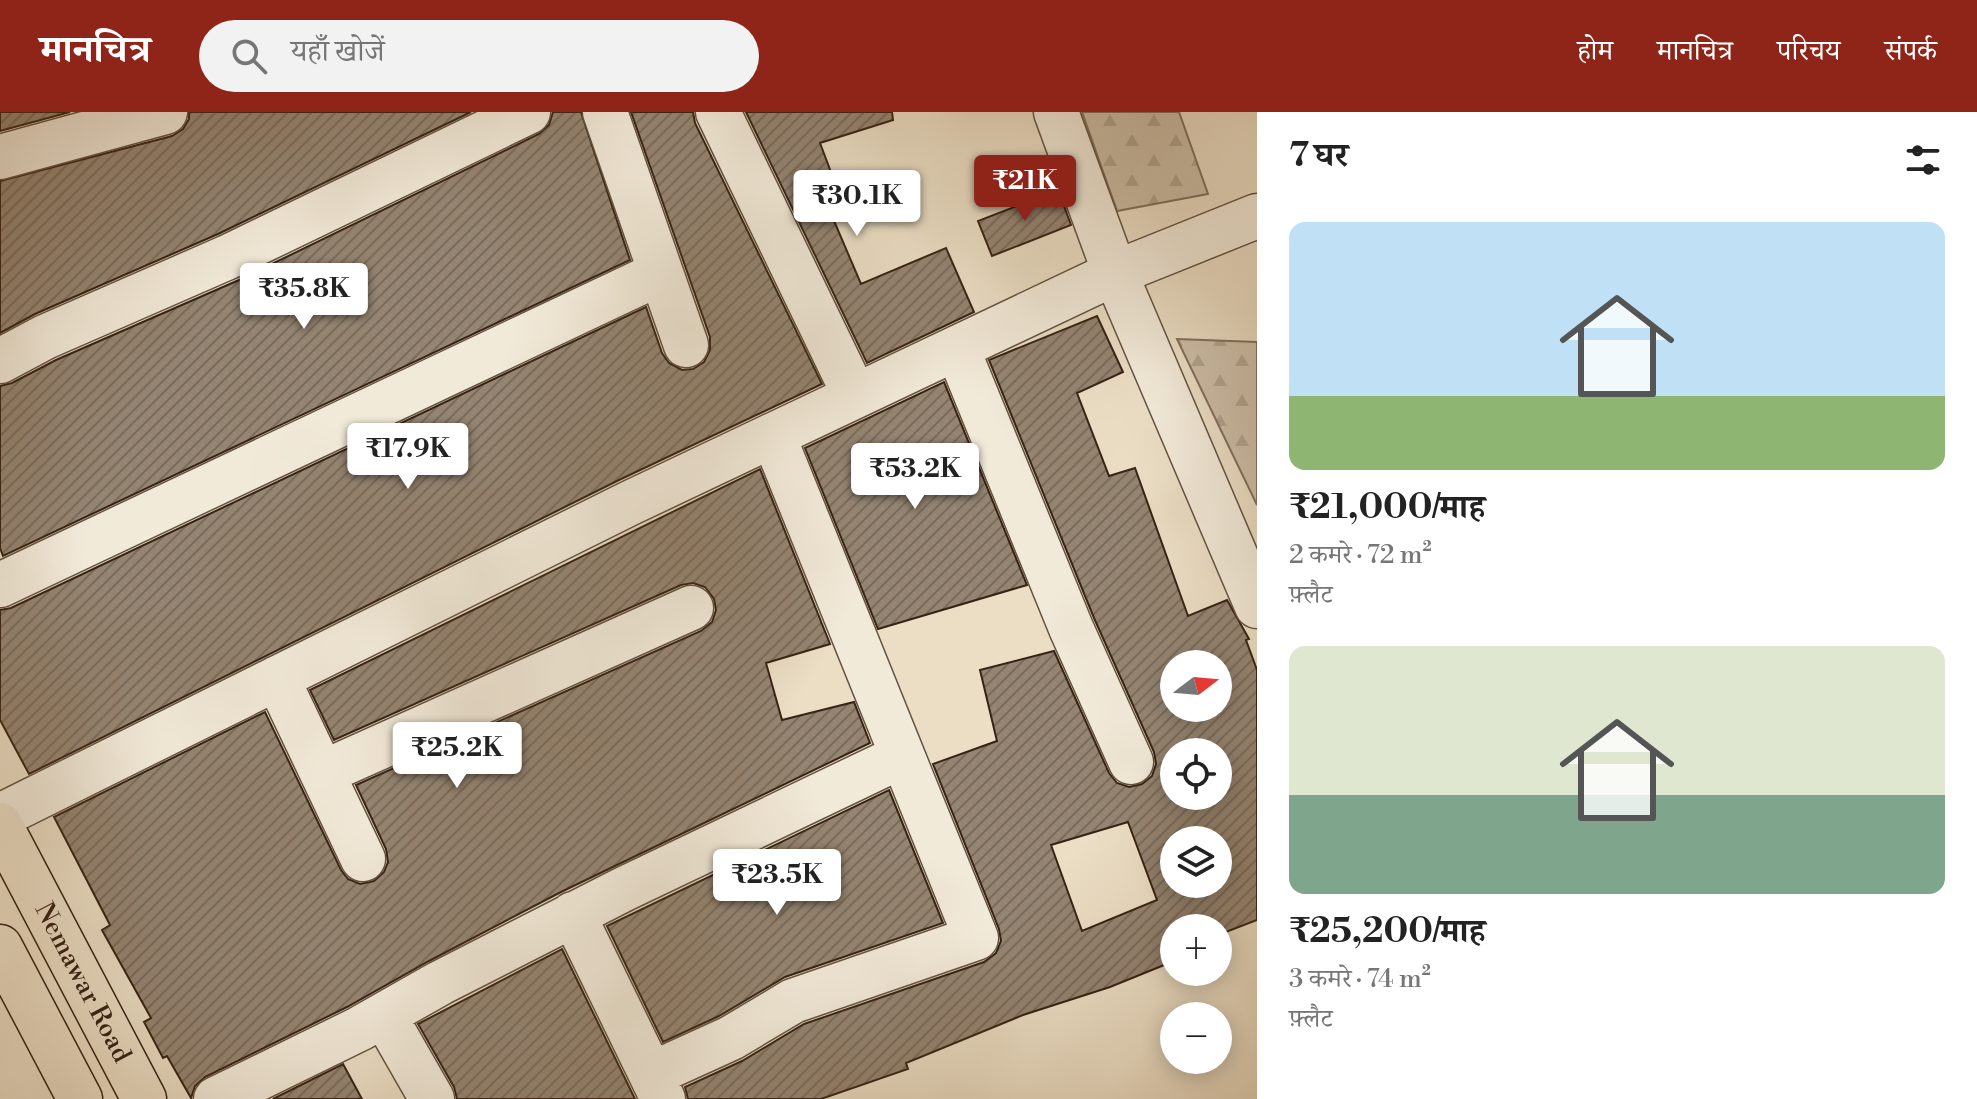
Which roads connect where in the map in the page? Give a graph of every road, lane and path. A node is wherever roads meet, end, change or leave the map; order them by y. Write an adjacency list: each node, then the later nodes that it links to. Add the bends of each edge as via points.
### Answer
1 (165, 112): 6 (street)
2 (528, 112): 12 (street)
3 (605, 112): 8 (street)
4 (718, 112): 13 (street)
5 (1056, 112): 9 (street)
6 (0, 157)
7 (1257, 216): 9 (street)
8 (660, 273): 10 (street); 15 (street)
9 (1115, 273): 11 (street); 16 (street)
10 (686, 345)
11 (957, 348): 13 (street); 20 (street)
12 (0, 361)
13 (855, 396): 14 (street)
14 (773, 435): 18 (street); 19 (street)
15 (0, 585)
16 (1257, 606)
17 (691, 608): 21 (street)
18 (277, 678): 21 (street); 22 (street)
19 (902, 756): 25 (street); 28 (street, via 976,938 793,1001)
20 (1131, 762)
21 (322, 773): 24 (street)
22 (0, 816)
23 (0, 825): 30 (highway, Nemawar Road)
24 (363, 859)
25 (573, 914): 27 (street); 28 (street)
26 (0, 947): 29 (highway)
27 (384, 1015): 31 (street); 32 (street)
28 (658, 1086)
29 (80, 1099)
30 (144, 1099)
31 (216, 1099)
32 (432, 1099)

